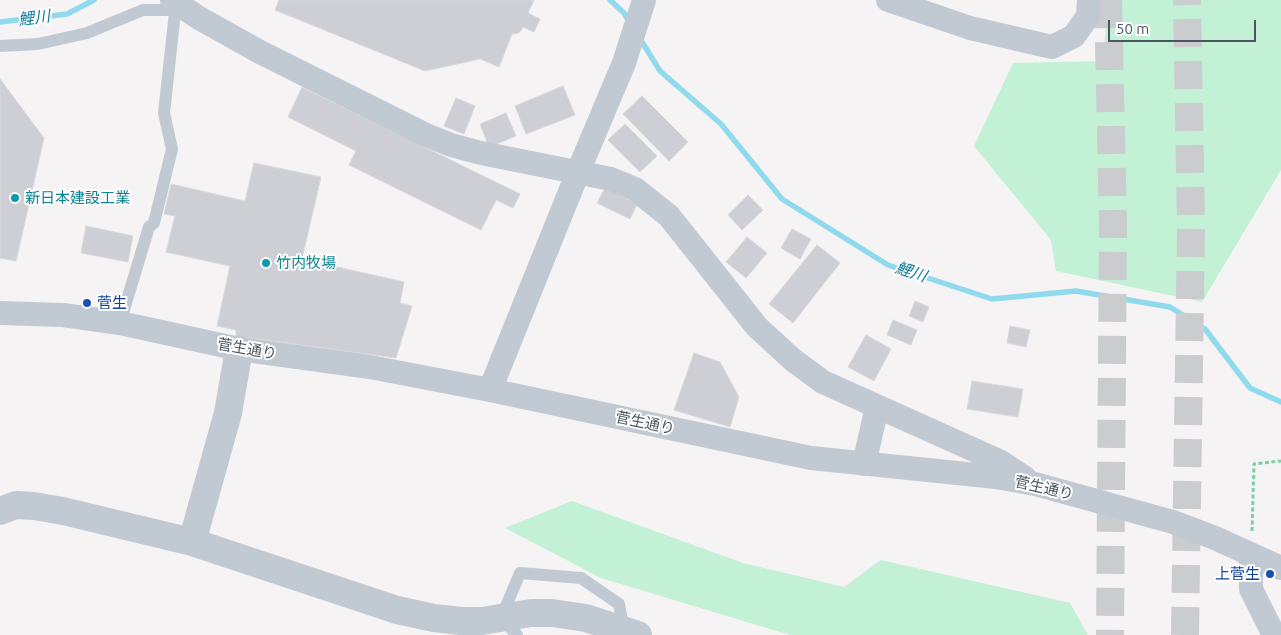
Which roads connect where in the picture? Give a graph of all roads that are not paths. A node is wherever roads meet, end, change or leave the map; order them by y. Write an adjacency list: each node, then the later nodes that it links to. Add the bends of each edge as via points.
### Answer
1 (644, 0): 6 (street, via 624,63)
2 (888, 0): 3 (street, via 970,28 1052,47 1074,36 1088,16)
3 (1089, 0)
4 (174, 4): 5 (lane, via 143,10 87,33 38,44); 6 (street, via 260,52 424,134 481,154); 8 (lane, via 164,113 172,149 154,223)
5 (0, 46)
6 (578, 172): 10 (street); 11 (street, via 611,179 634,189 669,216 764,333 823,382)
7 (0, 313): 8 (street, 菅生通り, via 63,315)
8 (120, 323): 9 (street, 菅生通り)
9 (240, 349): 10 (street, 菅生通り, via 370,367); 15 (street, via 228,413)
10 (490, 390): 12 (street, 菅生通り, via 811,458)
11 (877, 407): 12 (street); 13 (street, via 1001,462)
12 (864, 464): 13 (street, 菅生通り)
13 (1035, 484): 16 (street, 菅生通り, via 1173,522)
14 (0, 511): 15 (street, via 16,506 34,506)
15 (192, 542): 18 (street, via 397,610 434,618)
16 (1251, 554): 17 (street, 菅生通り); 20 (street, via 1251,589)
17 (1281, 568)
18 (509, 626): 19 (street, via 531,613 552,613 586,618); 19 (lane, via 520,573 581,578 619,604)
19 (628, 634)
20 (1274, 635)

